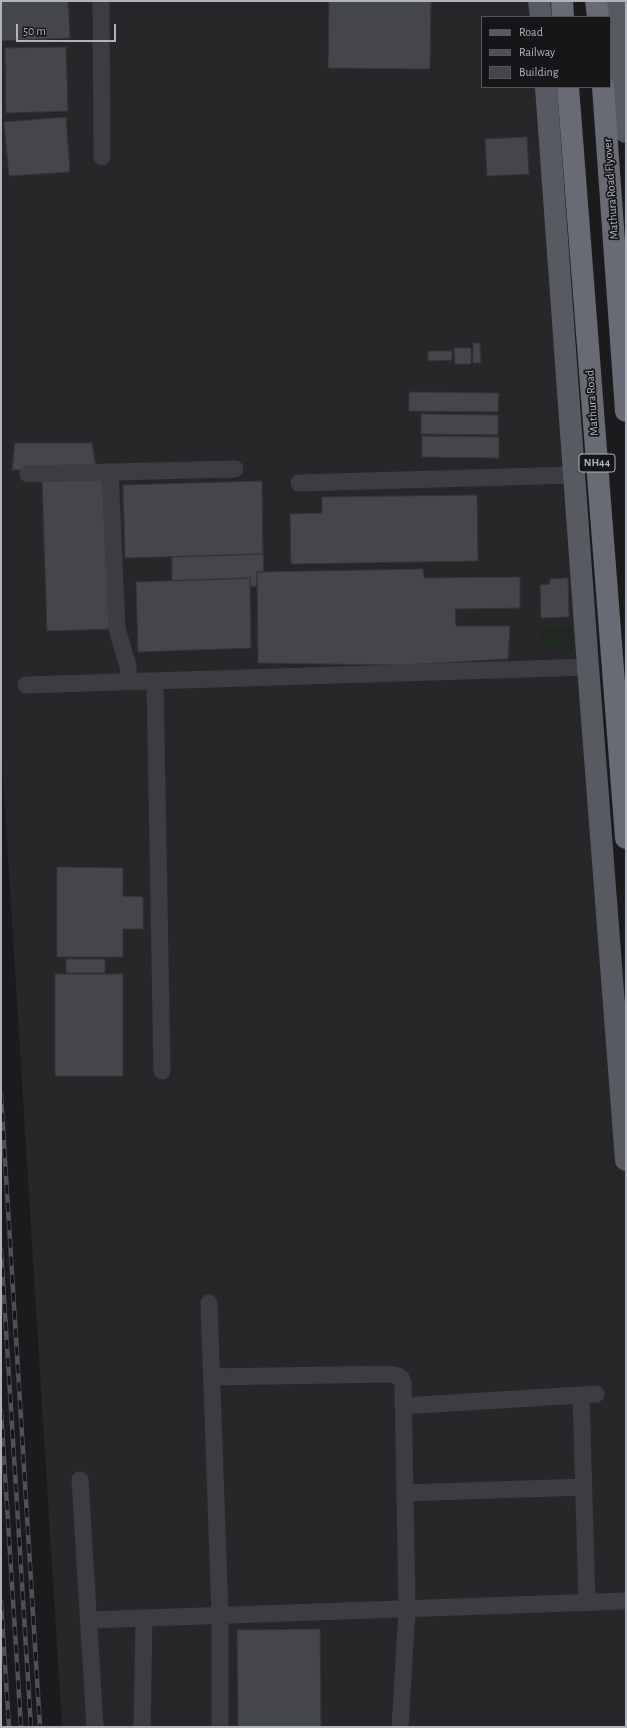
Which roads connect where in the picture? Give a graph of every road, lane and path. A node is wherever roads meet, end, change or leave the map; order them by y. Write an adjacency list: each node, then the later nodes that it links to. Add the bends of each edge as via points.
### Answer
1 (101, 1): 13 (lane)
2 (540, 1): 6 (main road)
3 (562, 1): 7 (highway)
4 (596, 1): 8 (highway)
5 (615, 1): 12 (main road)
6 (541, 16)
7 (563, 16)
8 (598, 16)
9 (546, 88): 18 (main road)
10 (568, 88): 24 (highway, Mathura Road / NH44)
11 (603, 88): 14 (highway, Mathura Road Flyover)
12 (626, 132)
13 (102, 157)
14 (626, 411)
15 (235, 469): 16 (lane)
16 (110, 472): 17 (lane); 22 (lane, via 117,629 128,666)
17 (28, 474)
18 (574, 475): 19 (lane); 20 (main road)
19 (299, 483)
20 (588, 667): 21 (lane); 26 (main road)
21 (155, 681): 22 (lane); 25 (lane)
22 (129, 682): 23 (lane)
23 (26, 685)
24 (626, 838)
25 (162, 1071)
26 (626, 1160)
27 (210, 1303): 28 (lane)
28 (211, 1377): 29 (lane, via 390,1374 401,1378); 36 (lane)
29 (403, 1406): 31 (lane, via 589,1395); 32 (lane)
30 (80, 1480): 38 (lane)
31 (584, 1487): 32 (lane); 34 (lane)
32 (404, 1493): 35 (lane)
33 (626, 1602): 34 (lane)
34 (587, 1603): 35 (lane)
35 (407, 1609): 36 (lane); 42 (lane)
36 (220, 1615): 37 (lane); 41 (lane)
37 (144, 1618): 38 (lane); 40 (lane)
38 (89, 1620): 39 (lane)
39 (95, 1727)
40 (142, 1727)
41 (220, 1727)
42 (400, 1727)

